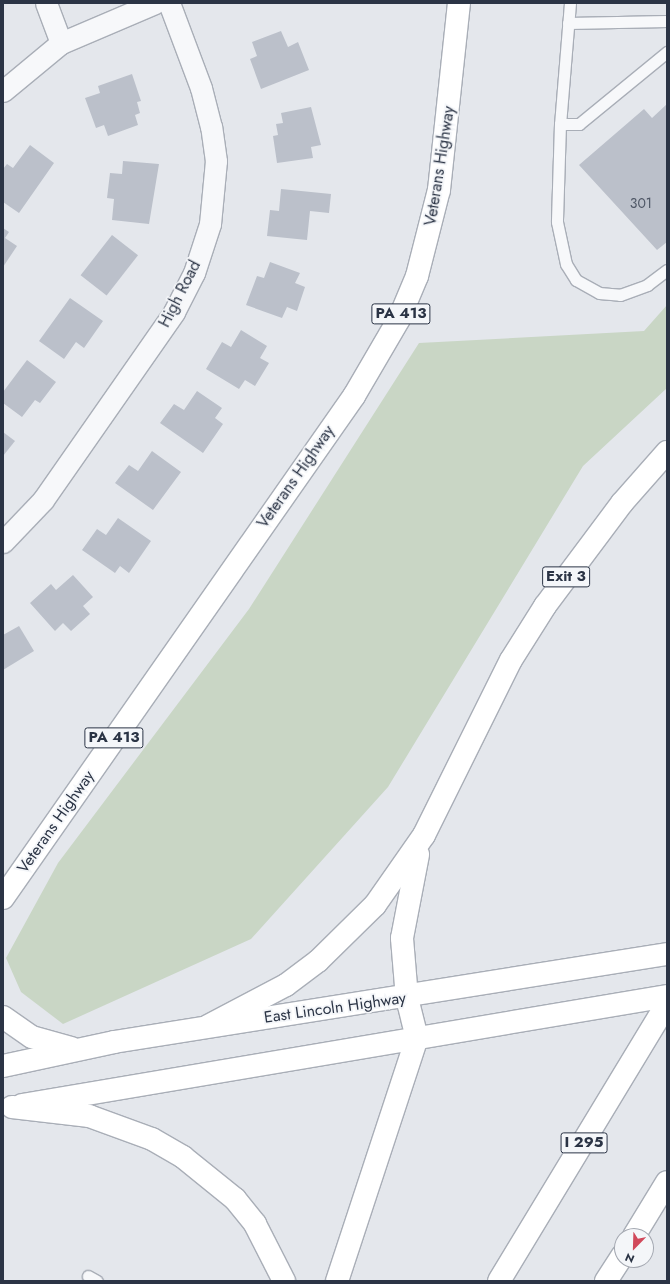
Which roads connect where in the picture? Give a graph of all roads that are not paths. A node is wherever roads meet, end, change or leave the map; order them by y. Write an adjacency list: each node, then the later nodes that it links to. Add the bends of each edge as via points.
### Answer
1 (46, 3): 8 (street)
2 (155, 3): 8 (street)
3 (169, 3): 14 (street, High Road, via 201,88 211,127 216,161 210,224 194,273 174,312 43,500)
4 (459, 3): 16 (main road, Veterans Highway / PA 413, via 440,190 416,276 399,319 354,396)
5 (570, 3): 7 (lane)
6 (667, 21): 7 (lane)
7 (568, 23): 11 (lane)
8 (61, 43): 10 (street)
9 (667, 52): 11 (lane, via 579,124)
10 (3, 91)
11 (560, 124): 12 (lane, via 557,222 566,264 576,280 599,293 620,295 647,285)
12 (667, 270)
13 (667, 452): 15 (main road, Exit 3, via 622,503 545,606 511,660)
14 (3, 542)
15 (424, 835): 19 (main road, via 404,912 402,961); 22 (main road, via 375,905 318,961 280,989)
16 (3, 898)
17 (667, 954): 19 (main road, East Lincoln Highway)
18 (667, 996): 23 (main road)
19 (406, 998): 22 (main road, East Lincoln Highway); 23 (main road)
20 (667, 1004): 32 (main road, I 295)
21 (3, 1017): 24 (main road, via 32,1037)
22 (208, 1026): 24 (main road, East Lincoln Highway)
23 (417, 1038): 26 (main road); 31 (main road)
24 (74, 1048): 25 (main road, East Lincoln Highway)
25 (3, 1066)
26 (7, 1108): 30 (main road, via 89,1116 152,1139 183,1157 235,1199 255,1224)
27 (667, 1182): 28 (main road)
28 (639, 1228)
29 (614, 1268): 33 (main road)
30 (284, 1281)
31 (337, 1281)
32 (499, 1281)
33 (606, 1281)

